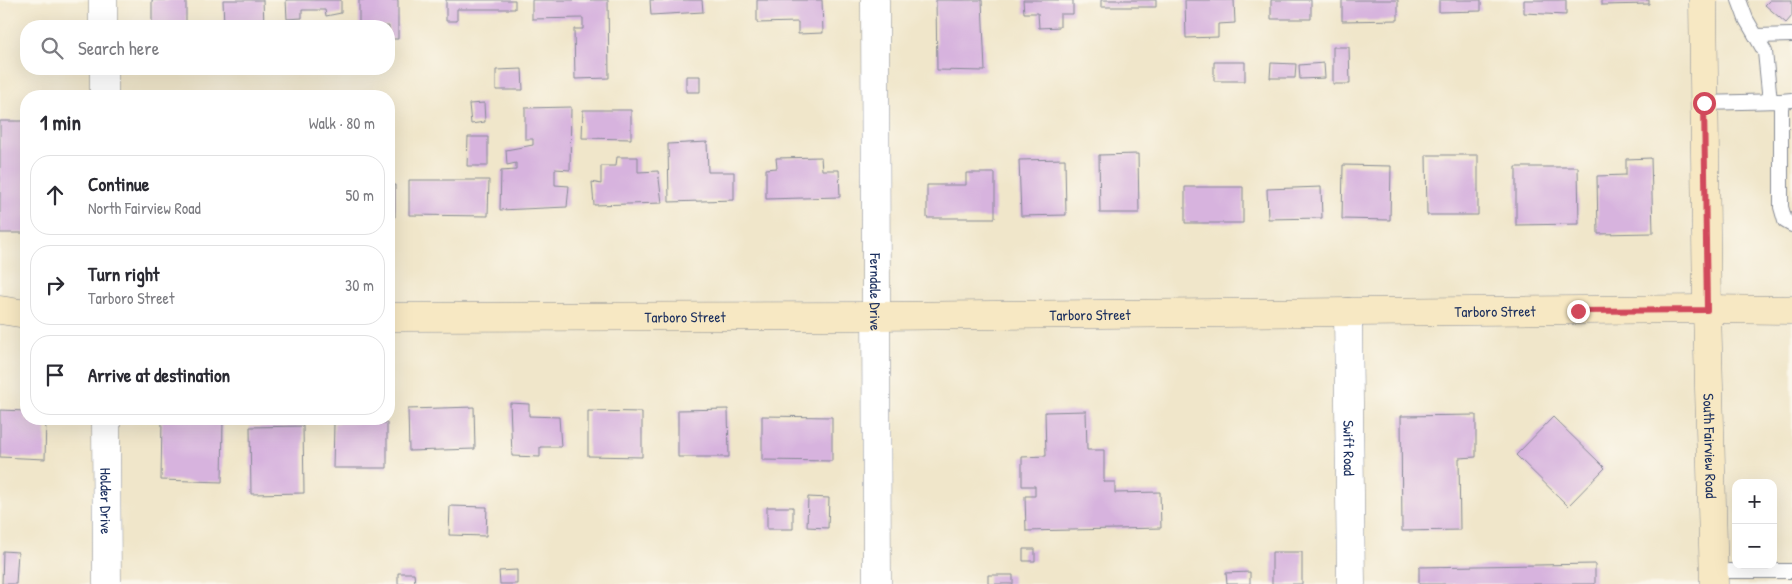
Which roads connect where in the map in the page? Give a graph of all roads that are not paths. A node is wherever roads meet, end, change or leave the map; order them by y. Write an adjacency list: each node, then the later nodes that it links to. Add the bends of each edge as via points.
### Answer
1 (103, 0): 5 (street)
2 (875, 0): 18 (street, Ferndale Drive)
3 (1703, 0): 11 (street, South Fairview Road)
4 (1739, 0): 7 (lane)
5 (103, 20)
6 (1792, 35): 7 (lane)
7 (1756, 36): 10 (lane, via 1765,52)
8 (104, 75): 9 (street)
9 (104, 90)
10 (1781, 101): 11 (lane); 12 (lane, via 1781,206 1785,221)
11 (1704, 103): 14 (street, South Fairview Road)
12 (1792, 225)
13 (0, 310): 17 (street)
14 (1707, 310): 15 (street, Tarboro Street); 16 (street, Tarboro Street); 22 (street, South Fairview Road)
15 (1792, 310)
16 (1348, 312): 18 (street, Tarboro Street); 25 (street, Swift Road)
17 (20, 313)
18 (875, 316): 19 (street, Tarboro Street); 24 (street, Ferndale Drive)
19 (395, 317)
20 (106, 425): 23 (street, Holder Drive)
21 (1792, 571): 22 (lane)
22 (1714, 578)
23 (107, 584)
24 (877, 584)
25 (1351, 584)

